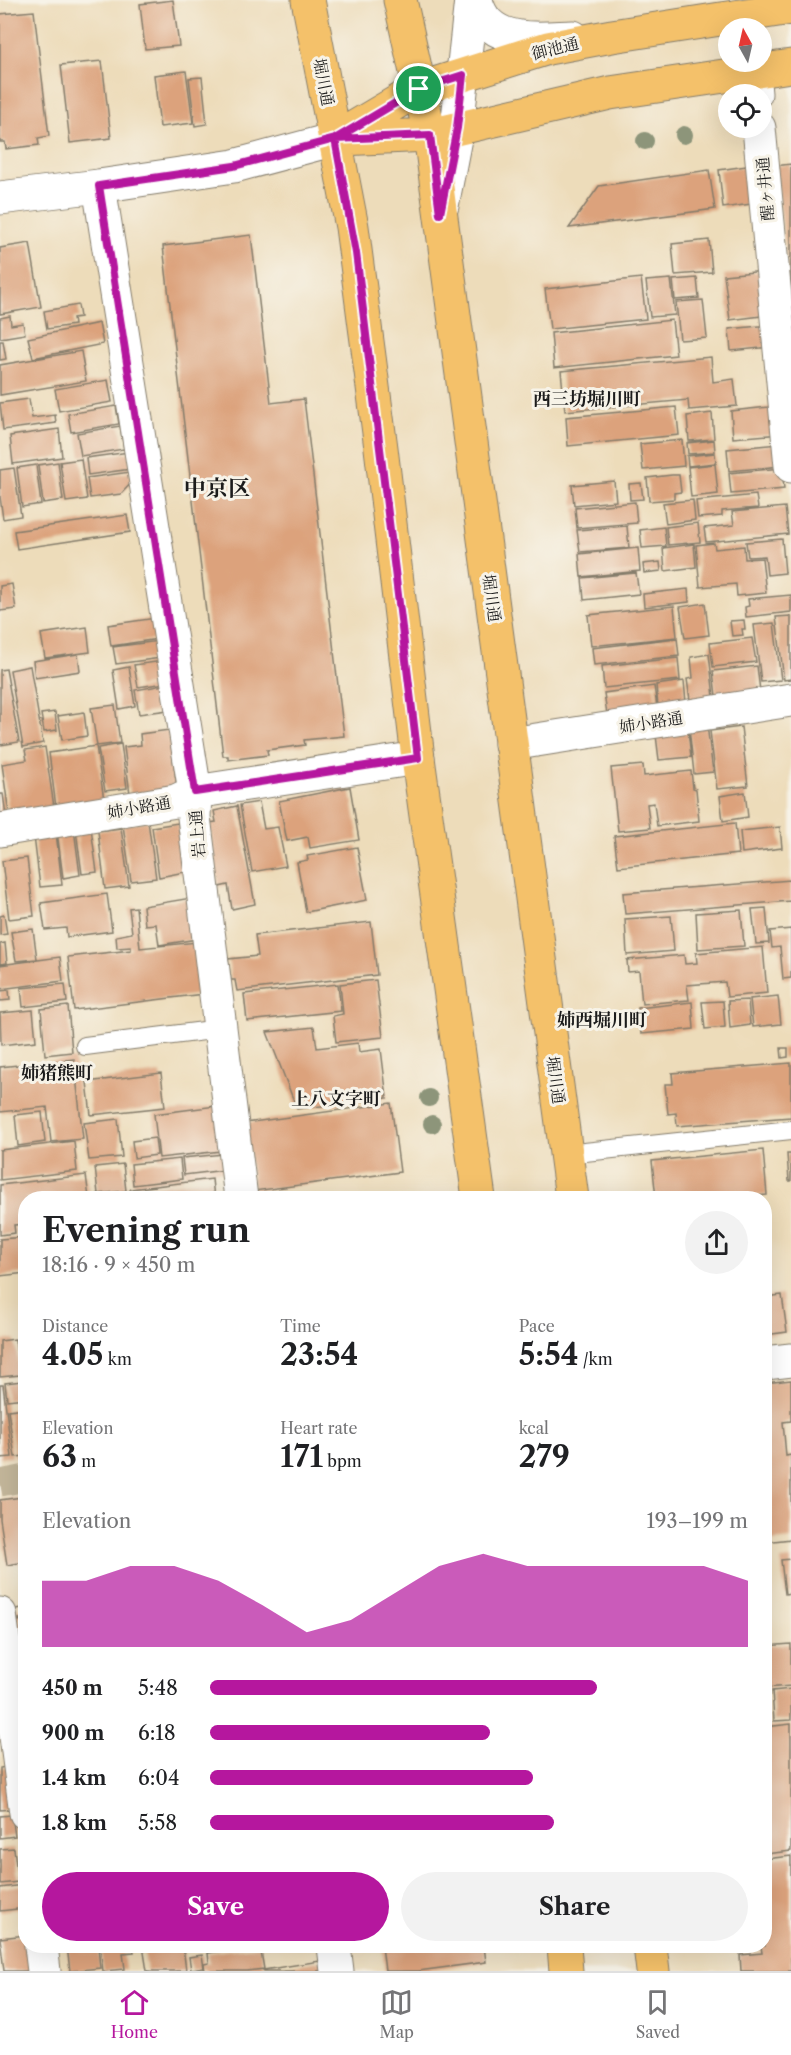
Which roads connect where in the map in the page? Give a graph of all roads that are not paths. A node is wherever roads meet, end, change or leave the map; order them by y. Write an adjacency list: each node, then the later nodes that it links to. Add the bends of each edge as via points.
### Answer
1 (308, 0): 13 (main road, 堀川通)
2 (400, 0): 10 (main road, 堀川通)
3 (471, 0): 8 (street)
4 (476, 0): 6 (street, via 490,25 508,35)
5 (791, 9): 6 (main road, 御池通)
6 (612, 36): 8 (main road, 御池通, via 548,48)
7 (791, 66): 9 (main road, 御池通)
8 (463, 75): 10 (main road, 御池通); 11 (street)
9 (754, 83): 11 (main road, 御池通, via 610,93)
10 (419, 89): 11 (main road, 堀川通); 13 (main road, 御池通)
11 (443, 132): 13 (main road, 御池通); 18 (main road, 堀川通, via 440,214)
12 (760, 138): 16 (street, 醒ヶ井通)
13 (335, 139): 14 (street, 御池通, via 234,166); 19 (main road, 堀川通, via 356,253)
14 (99, 186): 15 (street, 御池通); 20 (street, 岩上通)
15 (0, 198)
16 (791, 466)
17 (791, 700): 18 (street, 姉小路通)
18 (511, 744): 25 (main road, 堀川通)
19 (418, 758): 20 (street, 姉小路通); 27 (main road, 堀川通)
20 (195, 792): 21 (street, 姉小路通, via 176,801); 22 (street, 岩上通, via 194,818)
21 (0, 830)
22 (220, 1029): 23 (lane); 26 (street, 岩上通)
23 (85, 1046)
24 (791, 1130): 25 (lane)
25 (566, 1154): 28 (main road, 堀川通)
26 (240, 1191)
27 (478, 1191)
28 (571, 1191)
29 (791, 1360): 30 (street)
30 (772, 1362)
31 (0, 1614): 32 (street)
32 (18, 1752)
33 (42, 1953): 37 (street)
34 (335, 1953): 38 (street)
35 (565, 1953): 39 (main road)
36 (651, 1953): 40 (main road)
37 (44, 1971)
38 (337, 1971)
39 (566, 1971)
40 (652, 1971)

